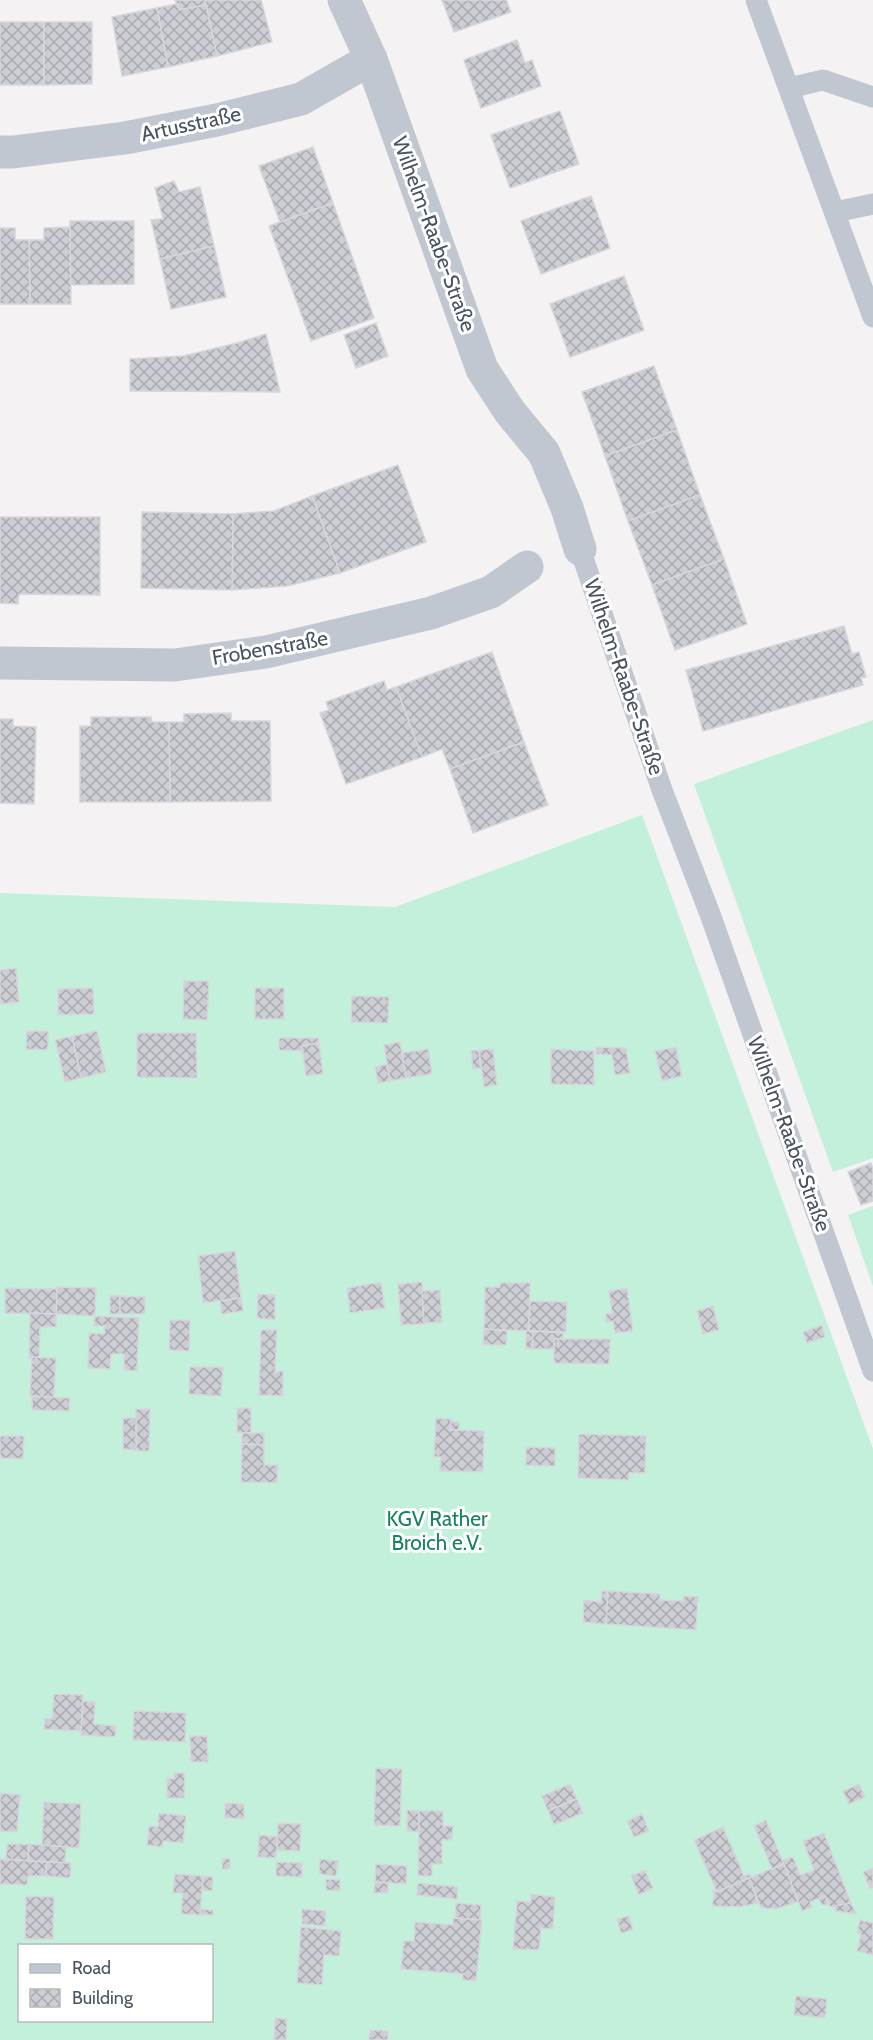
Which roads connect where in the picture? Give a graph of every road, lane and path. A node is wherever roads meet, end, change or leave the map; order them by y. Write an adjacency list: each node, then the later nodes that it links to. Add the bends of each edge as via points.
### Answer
1 (344, 0): 3 (street, Wilhelm-Raabe-Straße)
2 (756, 0): 4 (lane)
3 (371, 59): 6 (street, Artusstraße, via 301,99 125,138); 10 (street, Wilhelm-Raabe-Straße, via 482,369 510,412 544,453)
4 (789, 88): 5 (lane, via 823,80); 8 (lane)
5 (873, 97)
6 (0, 152)
7 (873, 204): 8 (lane)
8 (835, 212): 9 (lane)
9 (873, 317)
10 (580, 549): 13 (lane, Wilhelm-Raabe-Straße, via 662,790)
11 (527, 567): 12 (street, Frobenstraße, via 491,592 431,613 266,652 175,665)
12 (0, 663)
13 (873, 1371)

